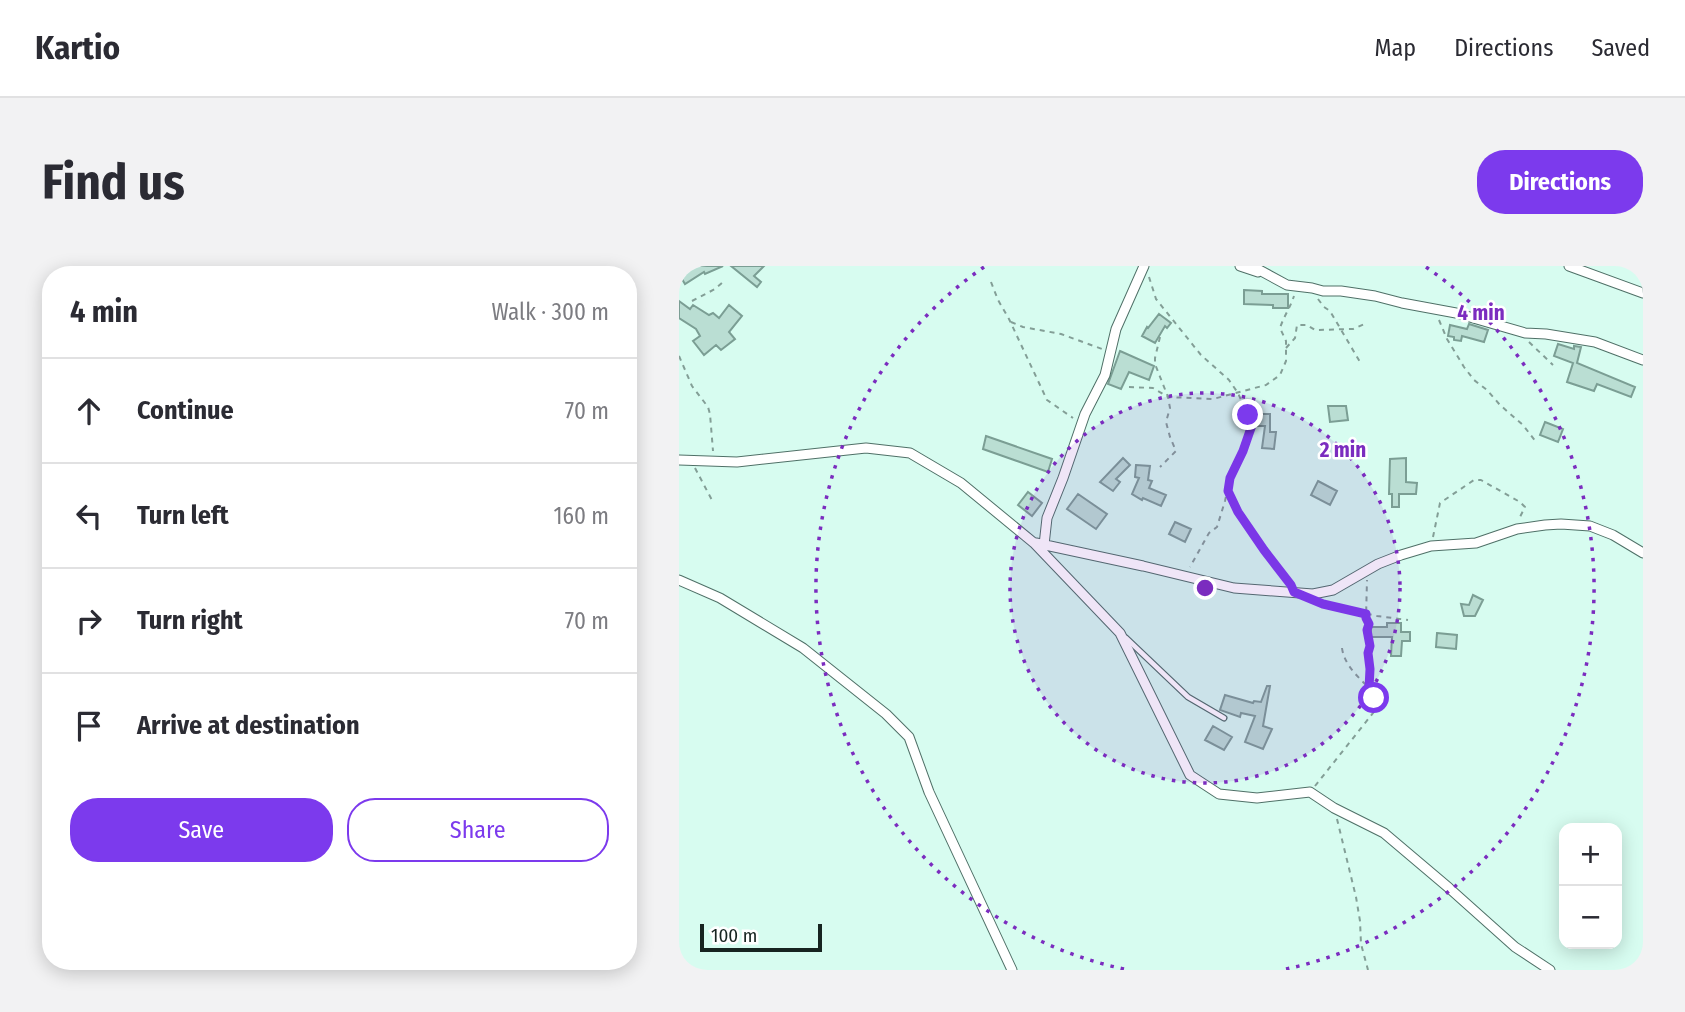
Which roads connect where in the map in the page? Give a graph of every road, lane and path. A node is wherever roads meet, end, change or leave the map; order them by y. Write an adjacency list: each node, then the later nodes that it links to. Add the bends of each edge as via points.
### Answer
1 (1144, 266): 19 (street, via 1116,329)
2 (1240, 266): 6 (street)
3 (1252, 266): 6 (street)
4 (1569, 266): 10 (street)
5 (1149, 276): 25 (path, via 1156,299 1175,325)
6 (1269, 276): 9 (street)
7 (991, 282): 13 (path)
8 (722, 283): 11 (path)
9 (1304, 287): 12 (street, via 1363,293); 15 (path, via 1330,311); 18 (path, via 1293,297 1280,328)
10 (1643, 293)
11 (692, 301)
12 (1435, 309): 16 (street); 28 (path, via 1464,367)
13 (1010, 321): 19 (path); 27 (path, via 1047,400)
14 (1367, 323): 15 (path)
15 (1340, 329): 18 (path, via 1297,325 1295,338); 22 (path)
16 (1516, 329): 21 (street, via 1595,342); 23 (path)
17 (1160, 337): 26 (path, via 1155,364)
18 (1286, 348): 25 (path, via 1280,375 1266,385)
19 (1111, 352): 27 (street)
20 (679, 356): 31 (path, via 692,386 708,407)
21 (1643, 360)
22 (1360, 362)
23 (1553, 365)
24 (1129, 387): 26 (path, via 1153,387)
25 (1238, 393): 26 (path, via 1213,399); 33 (path, via 1252,425)
26 (1168, 397): 32 (path, via 1166,422 1176,451)
27 (1081, 425): 36 (street)
28 (1536, 442)
29 (679, 460): 30 (street)
30 (692, 460): 31 (street); 34 (path)
31 (714, 461): 36 (street, via 866,448 910,453 961,484)
32 (1160, 467)
33 (1228, 491): 40 (path, via 1217,527 1209,533); 42 (path)
34 (713, 502)
35 (1514, 530): 37 (street, via 1476,543); 37 (path, via 1525,507 1494,486 1474,480 1440,503); 38 (street, via 1561,524 1590,526)
36 (1039, 544): 40 (street); 46 (street)
37 (1431, 546): 39 (street)
38 (1643, 553)
39 (1369, 569): 42 (street, via 1333,590); 44 (path)
40 (1186, 576): 42 (street, via 1234,588)
41 (679, 580): 52 (street, via 720,598 803,648 909,737 929,792)
42 (1294, 592)
43 (1313, 600): 44 (path)
44 (1366, 614): 45 (path); 48 (path)
45 (1408, 620)
46 (1120, 633): 49 (lane, via 1188,697); 50 (street, via 1190,775 1219,794 1257,798)
47 (1342, 648): 48 (path, via 1350,668)
48 (1369, 688): 50 (path, via 1377,708)
49 (1224, 718)
50 (1310, 792): 51 (street)
51 (1335, 808): 53 (path); 54 (street, via 1384,833 1515,947)
52 (1012, 970)
53 (1368, 970)
54 (1550, 970)

